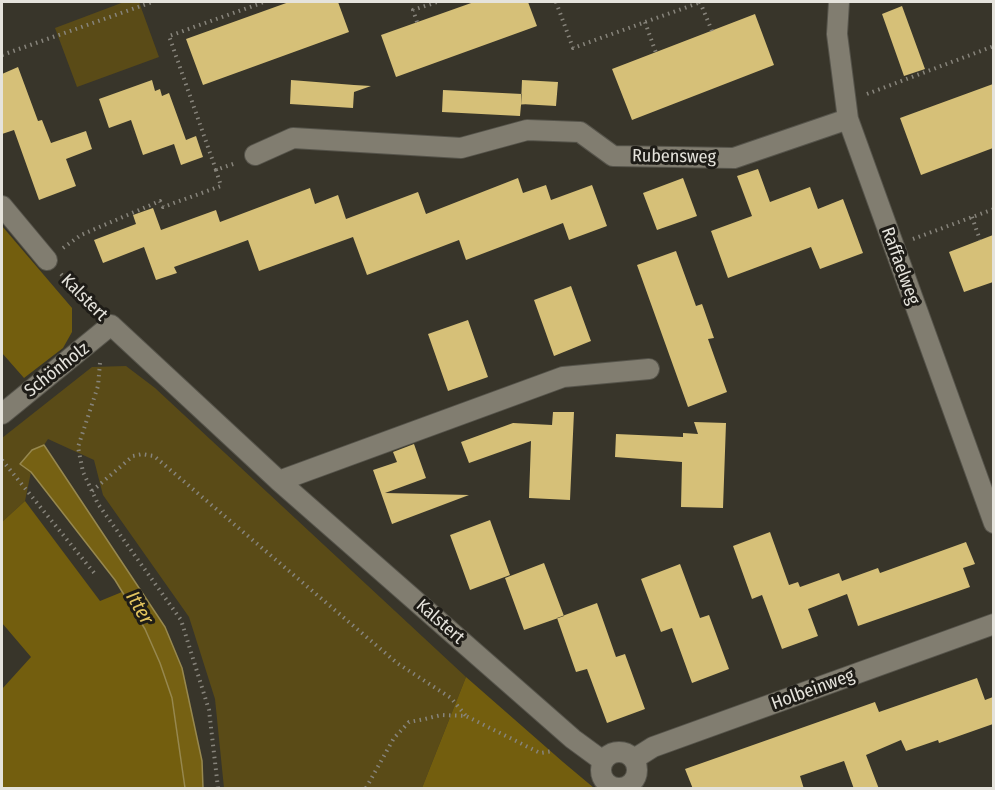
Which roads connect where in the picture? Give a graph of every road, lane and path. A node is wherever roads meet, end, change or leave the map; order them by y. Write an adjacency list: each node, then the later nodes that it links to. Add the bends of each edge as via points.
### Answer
1 (152, 2): 12 (path)
2 (264, 2): 16 (path, via 169,36)
3 (437, 2): 7 (path, via 413,10)
4 (556, 2): 8 (path, via 573,48)
5 (700, 2): 8 (path); 9 (path)
6 (839, 2): 14 (street, Raffaelweg, via 837,34)
7 (417, 22)
8 (645, 22): 11 (path)
9 (712, 31)
10 (993, 46): 13 (path)
11 (656, 52)
12 (2, 55)
13 (866, 94)
14 (848, 119): 15 (street, Rubensweg, via 734,158 613,156 580,132 527,130 461,148 293,138); 31 (street, Raffaelweg)
15 (255, 155): 16 (path)
16 (216, 170): 22 (path, via 221,186 163,207 160,201 81,235)
17 (2, 206): 23 (street, Kalstert)
18 (993, 209): 19 (path)
19 (972, 217): 20 (path); 21 (path)
20 (912, 239)
21 (980, 240)
22 (64, 247)
23 (47, 260): 24 (path, Kalstert)
24 (111, 325): 27 (street, Schönholz); 29 (street, Kalstert)
25 (101, 360): 30 (path, via 98,386 78,447)
26 (649, 369): 29 (street, via 563,377)
27 (2, 414)
28 (2, 460): 32 (path)
29 (279, 481): 37 (street, Kalstert, via 573,740)
30 (92, 491): 34 (path, via 133,456 154,456 397,663 451,698); 39 (path, via 181,620 209,710)
31 (993, 523)
32 (95, 574)
33 (993, 624): 36 (street, Holbeinweg, via 653,747)
34 (466, 716): 35 (path, via 540,753); 40 (path, via 441,715 409,722 394,738)
35 (555, 751)
36 (634, 759): 37 (street, via 624,752 612,752); 38 (street, via 638,770 634,781)
37 (603, 760): 38 (street, via 600,772 604,782 614,788)
38 (625, 788)
39 (218, 789)
40 (366, 789)

